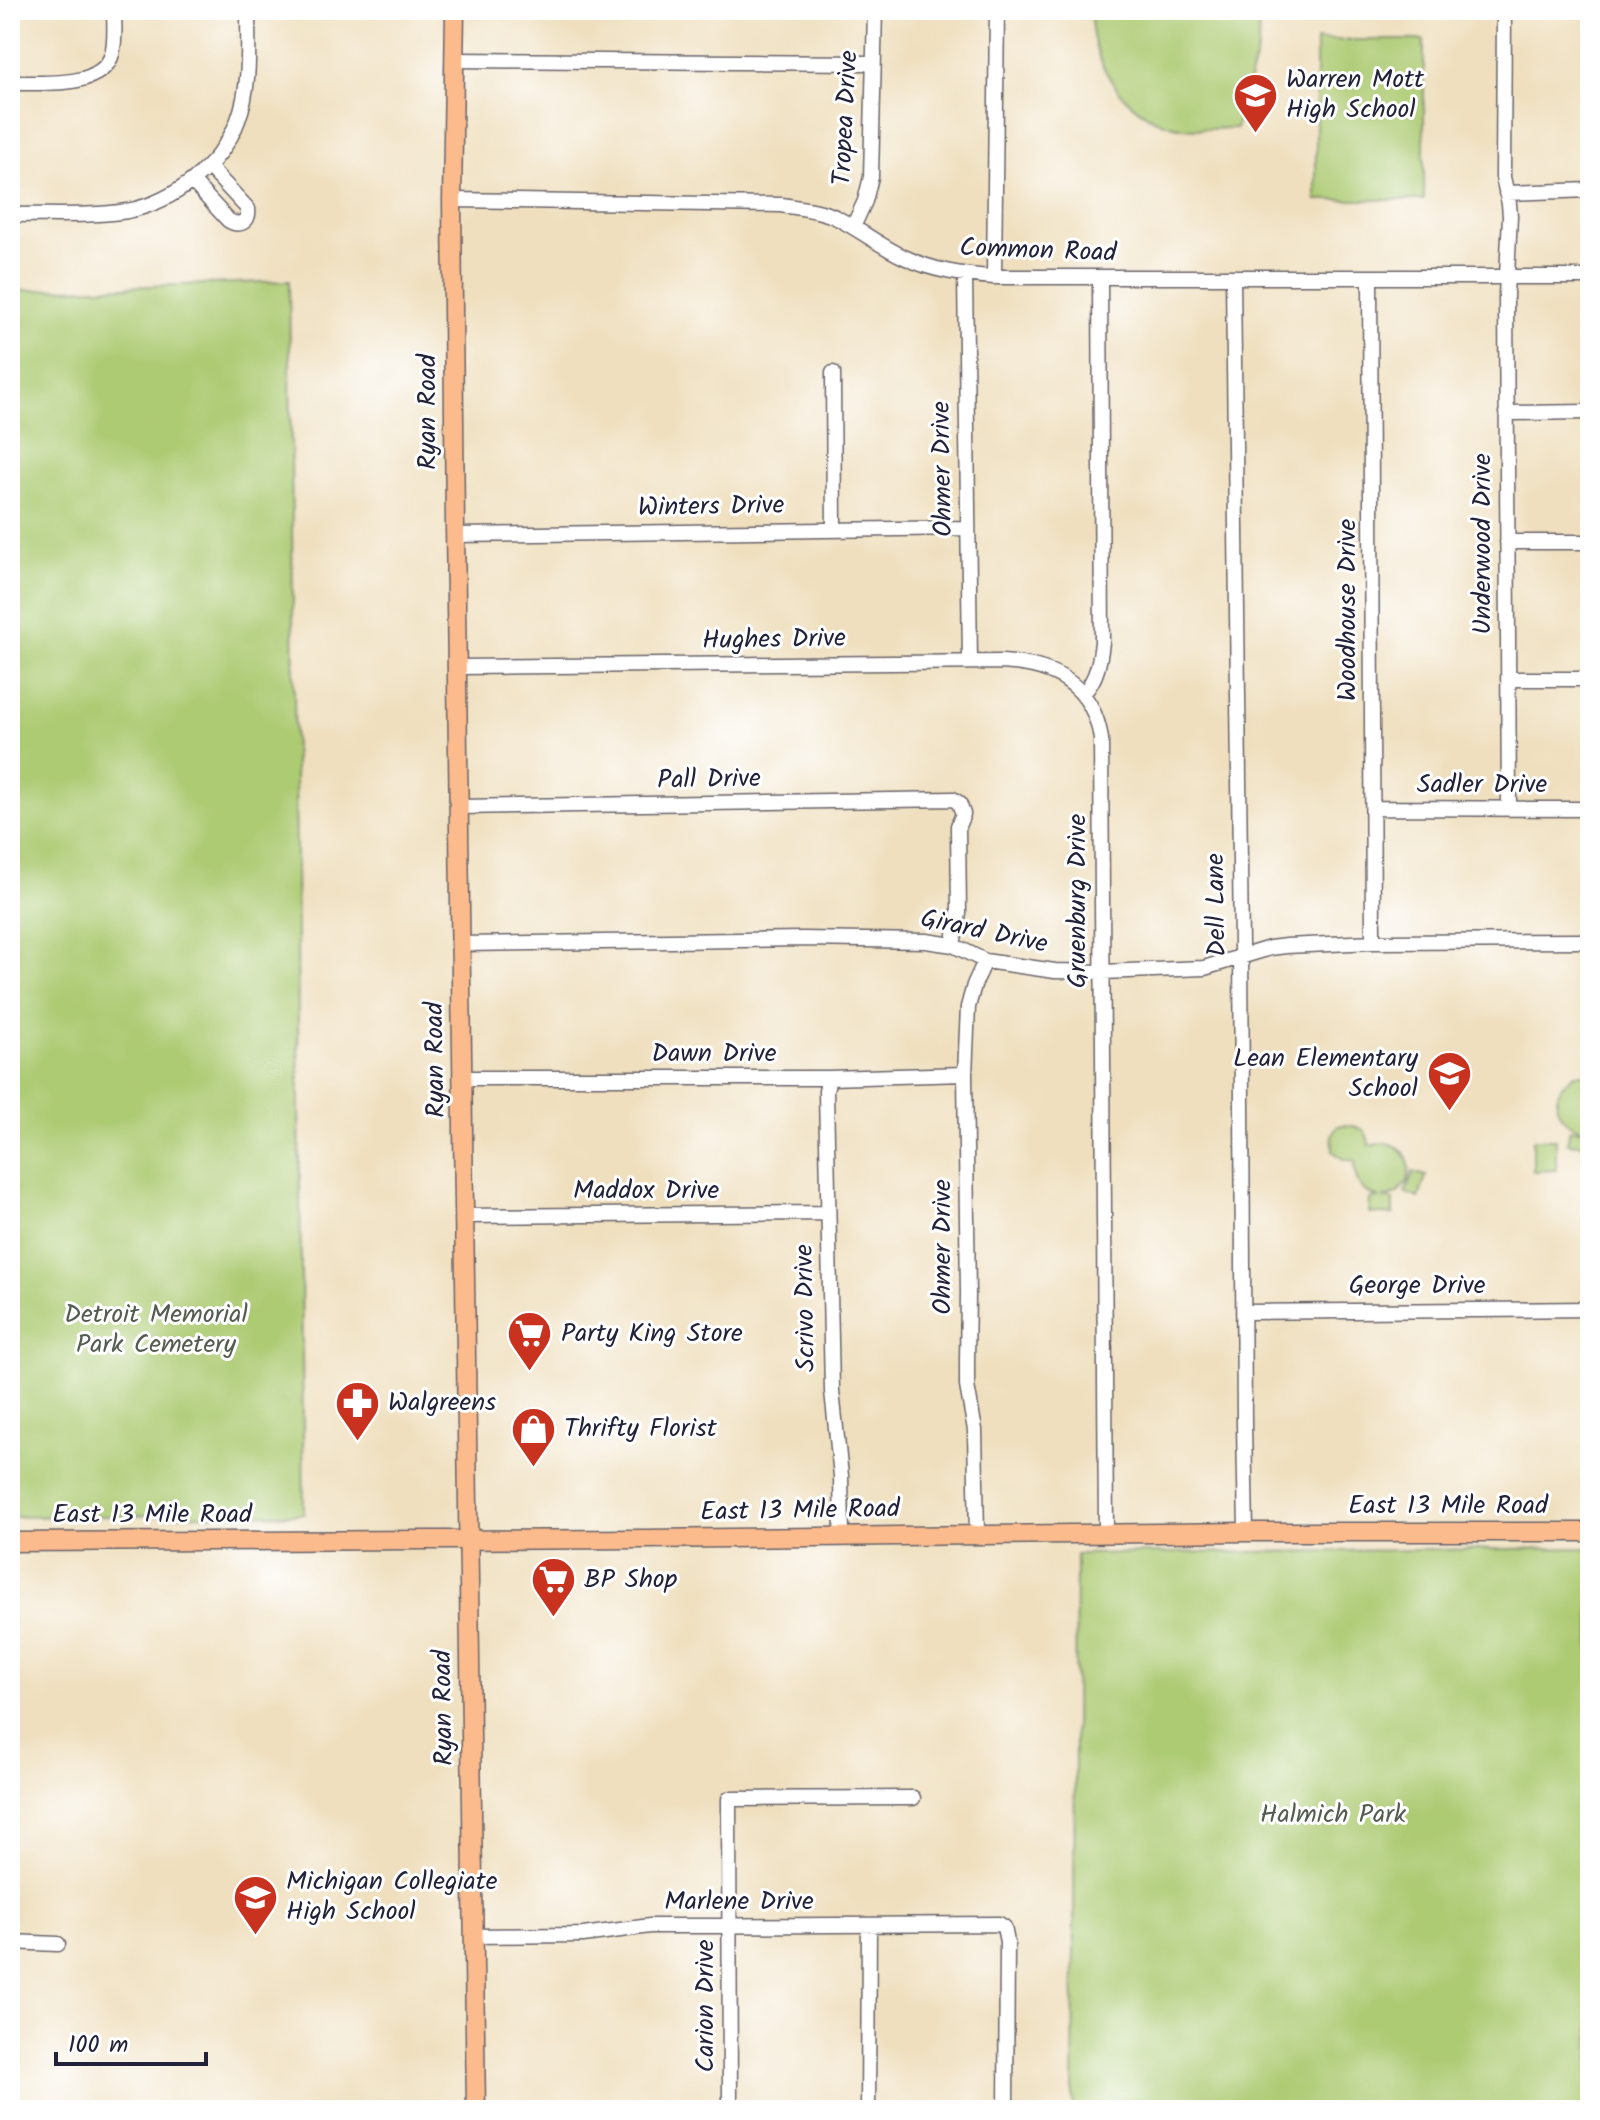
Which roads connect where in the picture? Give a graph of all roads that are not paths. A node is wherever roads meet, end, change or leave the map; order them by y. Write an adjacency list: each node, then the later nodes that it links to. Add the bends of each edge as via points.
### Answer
1 (114, 10): 9 (street, via 112,56 102,71 66,82)
2 (248, 10): 10 (street, via 241,109)
3 (455, 10): 7 (main road, Ryan Road)
4 (875, 10): 8 (street, Tropea Drive)
5 (997, 10): 18 (street)
6 (1504, 10): 13 (street, Underwood Drive)
7 (454, 60): 8 (street); 14 (main road, Ryan Road)
8 (873, 63): 16 (street, Tropea Drive, via 871,177)
9 (10, 83)
10 (209, 167): 11 (street); 11 (street, via 248,209 244,222 233,224)
11 (192, 181): 15 (street, via 171,196 126,211)
12 (1590, 190): 13 (street)
13 (1506, 193): 23 (street, Underwood Drive)
14 (452, 200): 16 (street, Common Road, via 781,205 832,216); 29 (main road, Ryan Road)
15 (10, 215)
16 (853, 227): 17 (street, Common Road, via 905,258)
17 (965, 275): 18 (street, Common Road); 27 (street, Ohmer Drive)
18 (994, 277): 20 (street, Common Road)
19 (1590, 277): 23 (street, Common Road)
20 (1100, 278): 21 (street, Common Road); 36 (street, via 1102,642 1097,671)
21 (1233, 278): 22 (street, Common Road); 45 (street, Dell Lane)
22 (1370, 278): 23 (street, Common Road); 38 (street, Woodhouse Drive)
23 (1507, 278): 26 (street, Underwood Drive)
24 (833, 373): 28 (street)
25 (1590, 412): 26 (street)
26 (1506, 413): 30 (street, Underwood Drive)
27 (968, 528): 28 (street, Winters Drive); 32 (street, Ohmer Drive)
28 (834, 529): 29 (street, Winters Drive)
29 (455, 535): 33 (main road, Ryan Road)
30 (1507, 542): 31 (street); 34 (street, Underwood Drive)
31 (1586, 542)
32 (970, 662): 33 (street, Hughes Drive); 36 (street, Hughes Drive, via 1026,663 1048,669)
33 (457, 667): 37 (main road, Ryan Road)
34 (1508, 679): 35 (street); 39 (street, Underwood Drive)
35 (1589, 679)
36 (1083, 693): 47 (street, Gruenburg Drive, via 1093,707 1101,739)
37 (459, 807): 43 (main road, Ryan Road); 44 (street, Pall Drive, via 953,799 963,814 958,826 959,913)
38 (1373, 808): 39 (street, Sadler Drive); 42 (street, Woodhouse Drive)
39 (1509, 809): 40 (street, Sadler Drive)
40 (1590, 809)
41 (1590, 941): 42 (street, Girard Drive)
42 (1373, 942): 45 (street, Girard Drive, via 1286,946)
43 (460, 944): 44 (street, Girard Drive, via 817,939); 49 (main road, Ryan Road)
44 (953, 945): 46 (street, Girard Drive)
45 (1241, 958): 47 (street, Girard Drive, via 1204,968); 54 (street, Dell Lane)
46 (985, 961): 47 (street, Girard Drive); 48 (street, Ohmer Drive, via 968,1007)
47 (1103, 972): 57 (street, Gruenburg Drive)
48 (965, 1074): 50 (street, Dawn Drive); 59 (street, Ohmer Drive, via 967,1373 975,1430)
49 (463, 1078): 50 (street, Dawn Drive); 52 (main road, Ryan Road)
50 (829, 1078): 51 (street, Scrivo Drive)
51 (828, 1213): 52 (street, Maddox Drive); 58 (street, Scrivo Drive)
52 (464, 1216): 60 (main road, Ryan Road)
53 (1590, 1309): 54 (street, George Drive)
54 (1244, 1312): 55 (street, Dell Lane)
55 (1246, 1532): 56 (main road, East 13 Mile Road); 57 (main road, East 13 Mile Road)
56 (1590, 1532)
57 (1106, 1533): 59 (main road, East 13 Mile Road)
58 (842, 1536): 59 (main road, East 13 Mile Road); 60 (main road, East 13 Mile Road)
59 (977, 1536)
60 (468, 1539): 61 (main road, East 13 Mile Road); 65 (main road, Ryan Road)
61 (10, 1542)
62 (913, 1798): 64 (street, Carion Drive, via 729,1799)
63 (869, 1925): 64 (street, Marlene Drive); 70 (street); 71 (street, Marlene Drive, via 1004,1927)
64 (730, 1926): 65 (street, Marlene Drive); 69 (street, Carion Drive)
65 (473, 1936): 68 (main road, Ryan Road)
66 (10, 1942): 67 (street)
67 (58, 1944)
68 (476, 2110)
69 (730, 2110)
70 (868, 2110)
71 (1006, 2110)

